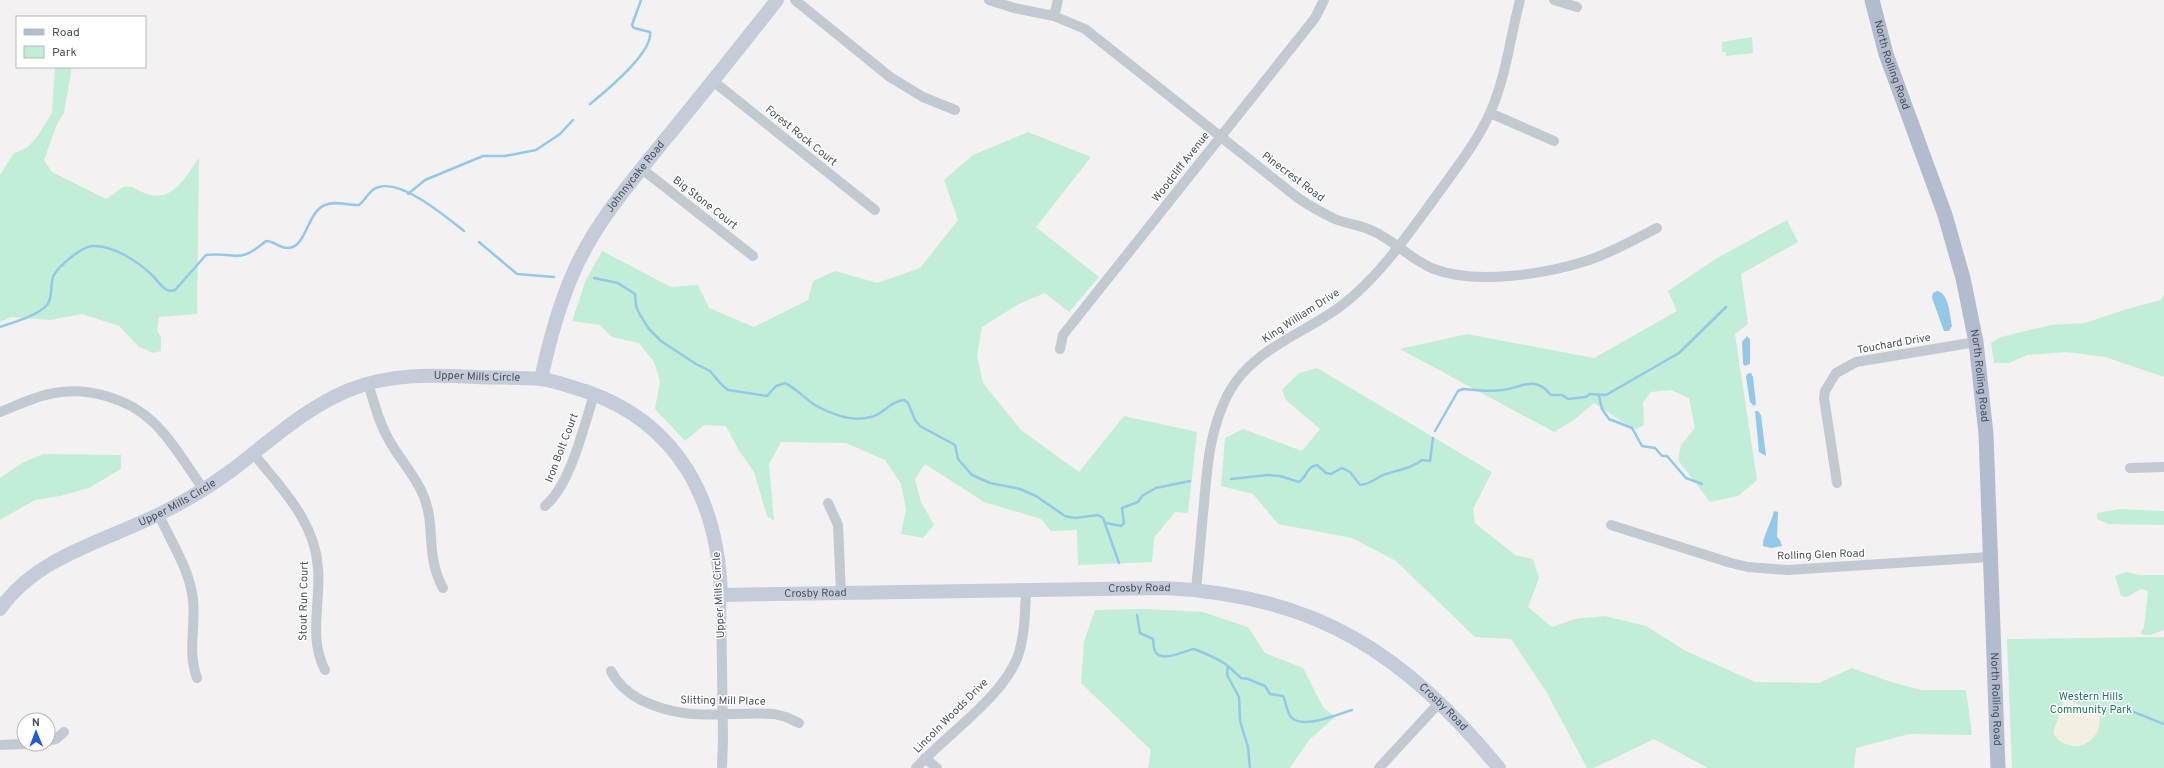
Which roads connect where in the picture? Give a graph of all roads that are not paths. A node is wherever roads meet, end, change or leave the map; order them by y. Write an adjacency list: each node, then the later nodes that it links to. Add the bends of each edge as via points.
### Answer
1 (777, 0): 11 (street, Johnnycake Road)
2 (795, 0): 12 (street, via 890,77 923,97)
3 (989, 0): 10 (street, Pinecrest Road)
4 (1058, 0): 10 (street)
5 (1324, 0): 14 (street, Woodcliff Avenue, via 1315,18)
6 (1520, 0): 13 (street, King William Drive, via 1500,86)
7 (1554, 0): 9 (street)
8 (1872, 0): 21 (main road, North Rolling Road, via 1886,54 1945,215 1963,278)
9 (1577, 6)
10 (1054, 16): 14 (street, Pinecrest Road, via 1071,22 1099,39)
11 (713, 81): 16 (street, Johnnycake Road); 17 (street, Forest Rock Court)
12 (955, 110)
13 (1490, 113): 15 (street); 19 (street, King William Drive, via 1464,157)
14 (1221, 136): 19 (street, Pinecrest Road, via 1318,211 1372,231); 22 (street, Woodcliff Avenue, via 1064,335)
15 (1554, 141)
16 (642, 169): 20 (street, Big Stone Court); 23 (street, Johnnycake Road, via 603,220 575,269 555,324)
17 (875, 210)
18 (1657, 228): 19 (street, Pinecrest Road, via 1588,260 1547,270 1496,277 1464,277 1446,273 1419,261)
19 (1398, 247): 38 (street, King William Drive, via 1362,289 1329,314 1276,344 1241,376 1229,393 1213,431 1208,455)
20 (753, 256)
21 (1976, 342): 30 (street, Touchard Drive, via 1856,362 1836,373 1825,391 1824,398); 36 (main road, North Rolling Road, via 1985,425)
22 (1060, 349)
23 (542, 379): 24 (street, Upper Mills Circle, via 422,375); 25 (street, Upper Mills Circle)
24 (368, 384): 27 (street, Upper Mills Circle, via 328,400); 37 (street, via 382,427 420,486 425,499 433,566)
25 (594, 394): 33 (street, Iron Bolt Court, via 564,483 553,499); 41 (street, Upper Mills Circle, via 633,414 652,429 678,456 688,471 713,528 718,550)
26 (0, 412): 31 (street, via 38,397 72,391 89,392 125,403 153,422)
27 (253, 453): 31 (street, Upper Mills Circle); 43 (street, Stout Run Court, via 295,505 312,534 318,569 316,644 318,657)
28 (2164, 467): 29 (street)
29 (2130, 468)
30 (1836, 483)
31 (204, 490): 34 (street, Upper Mills Circle)
32 (828, 503): 40 (street, via 838,525)
33 (544, 506)
34 (159, 515): 42 (street, Upper Mills Circle, via 42,569 22,585); 45 (street, via 190,586 194,614 192,655)
35 (1611, 525): 36 (street, Rolling Glen Road, via 1731,563 1768,569 1787,570)
36 (1990, 557): 59 (main road, North Rolling Road)
37 (443, 588)
38 (1196, 589): 39 (street, Crosby Road); 46 (street, Crosby Road, via 1278,605 1330,625 1387,658)
39 (1026, 590): 40 (street, Crosby Road); 53 (street, Lincoln Woods Drive, via 1022,640 1017,657 1008,672 988,699)
40 (841, 593): 41 (street, Crosby Road)
41 (721, 595): 47 (street, Upper Mills Circle)
42 (0, 609)
43 (325, 670)
44 (611, 671): 47 (street, Slitting Mill Place, via 624,688 663,709 679,713)
45 (197, 678)
46 (1440, 702): 57 (street); 58 (street, Crosby Road)
47 (722, 714): 48 (street, Slitting Mill Place, via 774,714); 54 (street, Upper Mills Circle)
48 (799, 724)
49 (64, 732): 50 (street)
50 (56, 738)
51 (16, 744): 52 (street)
52 (0, 745)
53 (925, 758): 55 (street, Lincoln Woods Drive); 56 (street)
54 (722, 768)
55 (916, 768)
56 (937, 768)
57 (1379, 768)
58 (1499, 768)
59 (1998, 768)

